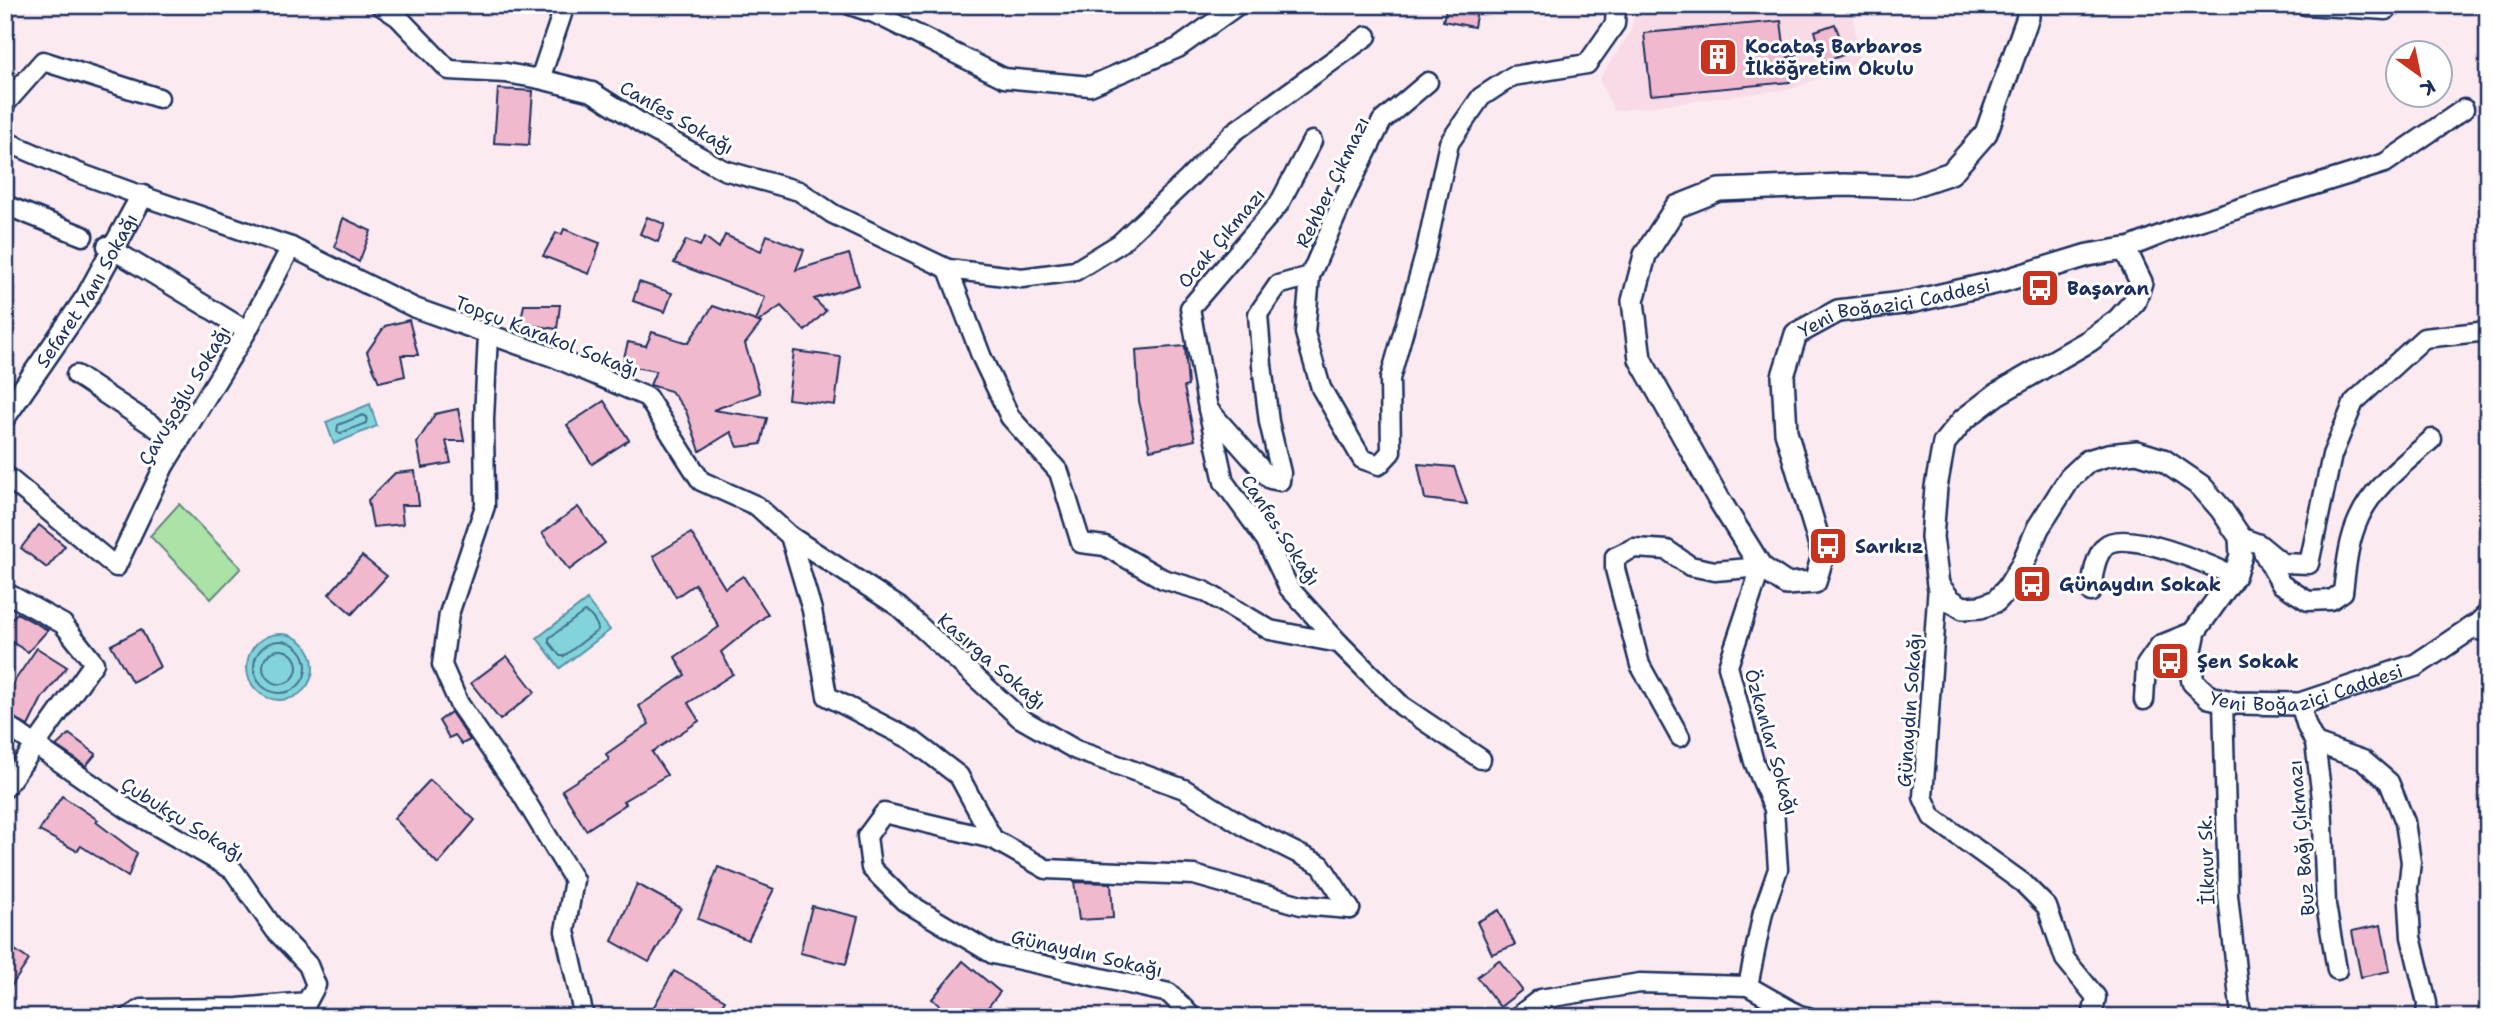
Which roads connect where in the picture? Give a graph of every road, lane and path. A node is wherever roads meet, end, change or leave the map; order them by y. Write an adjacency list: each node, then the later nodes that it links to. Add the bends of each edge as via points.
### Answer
1 (380, 5): 10 (street, Canfes Sokağı, via 398,17 449,70)
2 (565, 5): 10 (street)
3 (850, 5): 4 (street, via 1004,78 1090,86 1178,48)
4 (1238, 5)
5 (1616, 5): 24 (street, via 1615,24 1587,64 1513,76 1481,97 1449,143 1390,379 1391,452 1379,465 1362,459 1321,388 1305,333)
6 (2028, 5): 36 (street, Yeni Boğaziçi Caddesi, via 2028,17 1986,133 1951,173 1909,187 1719,190 1676,207 1645,255 1633,301 1640,359)
7 (2305, 5): 8 (street)
8 (2386, 10)
9 (1367, 36): 23 (street, Canfes Sokağı, via 1234,132 1119,244 1075,271 1022,278)
10 (540, 79): 23 (street, Canfes Sokağı, via 592,92 724,170 799,191 833,214)
11 (1429, 82): 24 (street, Rehber Çıkmazı, via 1382,121)
12 (159, 98): 13 (street, via 43,61)
13 (5, 104)
14 (2464, 109): 22 (street, via 2385,163 2180,226)
15 (5, 141): 17 (street, Topçu Karakol Sokağı)
16 (1312, 141): 29 (street, Ocak Çıkmazı, via 1279,204 1190,308)
17 (142, 196): 20 (street, Sefaret Yanı Sokağı); 21 (street, Topçu Karakol Sokağı)
18 (5, 205): 19 (street)
19 (83, 236)
20 (110, 247): 25 (street); 30 (street, Sefaret Yanı Sokağı, via 87,297)
21 (291, 247): 25 (street, Çavuşoğlu Sokağı); 27 (street, Topçu Karakol Sokağı, via 415,309)
22 (2125, 249): 36 (street, Yeni Boğaziçi Caddesi, via 1910,302 1838,312 1796,334 1783,376 1786,432 1823,555 1815,582 1786,584); 38 (street, via 2141,282 2135,301 2118,320 1997,394 1962,420 1944,443 1932,537)
23 (948, 269): 43 (street, via 1010,417 1059,472 1081,543 1105,547 1163,579 1204,591 1270,630)
24 (1310, 276): 29 (street, Canfes Sokağı, via 1278,285 1258,314 1280,481 1270,479)
25 (247, 331): 32 (street, Çavuşoğlu Sokağı)
26 (2488, 331): 35 (street, via 2424,338 2354,402 2332,455 2309,564 2282,563)
27 (488, 334): 34 (street, Topçu Karakol Sokağı, via 647,397 701,481 757,506); 57 (street, via 485,506 449,614 442,665 459,704 574,880 565,931)
28 (76, 376): 32 (street)
29 (1208, 409): 43 (street, Canfes Sokağı, via 1224,482 1266,540 1289,588)
30 (5, 416)
31 (2432, 439): 35 (street, via 2382,485 2359,517 2343,592 2331,600 2308,601 2281,584)
32 (179, 443): 33 (street, Çavuşoğlu Sokağı, via 116,567)
33 (5, 475)
34 (790, 536): 53 (street, via 813,610 827,696 912,740 959,776); 53 (street, Kasırga Sokağı, via 899,607 1020,718 1076,750 1184,789 1321,865 1350,909 1301,905 1194,875 1046,869)
35 (2249, 540): 37 (street, Yeni Boğaziçi Caddesi); 38 (street, via 2201,486 2163,460 2137,452 2108,455 2088,461 2070,478 2038,528 2022,565 1996,601 1963,608)
36 (1761, 567): 48 (street, via 1715,571 1690,566 1667,550 1634,548 1615,557 1640,666); 55 (street, Özkanlar Sokağı, via 1728,666 1754,762 1774,809 1778,869 1763,912)
37 (2234, 576): 40 (street, via 2187,555 2132,541 2112,542 2096,560); 42 (street, Yeni Boğaziçi Caddesi)
38 (1938, 585): 61 (street, Günaydın Sokağı, via 1923,797 1932,817 2023,883 2047,907 2065,959 2096,997)
39 (5, 592): 50 (street, via 63,624 94,663)
40 (2091, 592)
41 (2483, 624): 46 (street, Yeni Boğaziçi Caddesi, via 2416,665)
42 (2195, 631): 44 (street, via 2160,645 2146,665); 45 (street, Yeni Boğaziçi Caddesi, via 2189,660 2193,682 2209,697)
43 (1339, 643): 51 (street, Canfes Sokağı, via 1402,706)
44 (2144, 700)
45 (2223, 700): 46 (street, Yeni Boğaziçi Caddesi); 62 (street, İlknur Sk., via 2228,895)
46 (2300, 704): 49 (street, Buz Bağı Çıkmazı)
47 (5, 724): 50 (street, Çubukçu Sokağı)
48 (1680, 737)
49 (2315, 743): 54 (street, Buz Bağı Çıkmazı, via 2326,905); 63 (street, via 2363,760 2389,782 2405,822 2412,862 2408,888 2411,937 2427,1003)
50 (35, 744): 52 (street); 56 (street, Çubukçu Sokağı, via 129,810 233,870 275,930 308,965 316,985 307,1002 141,1009)
51 (1481, 759)
52 (5, 788)
53 (993, 839): 58 (street, Günaydın Sokağı, via 884,813 867,836 871,868 904,901 993,954 1169,993)
54 (2337, 970)
55 (1748, 986): 59 (street, via 1640,983 1540,999); 60 (street)
56 (129, 1017)
57 (584, 1017)
58 (1192, 1017)
59 (1517, 1017)
60 (1808, 1017)
61 (2092, 1017)
62 (2241, 1017)
63 (2426, 1017)

